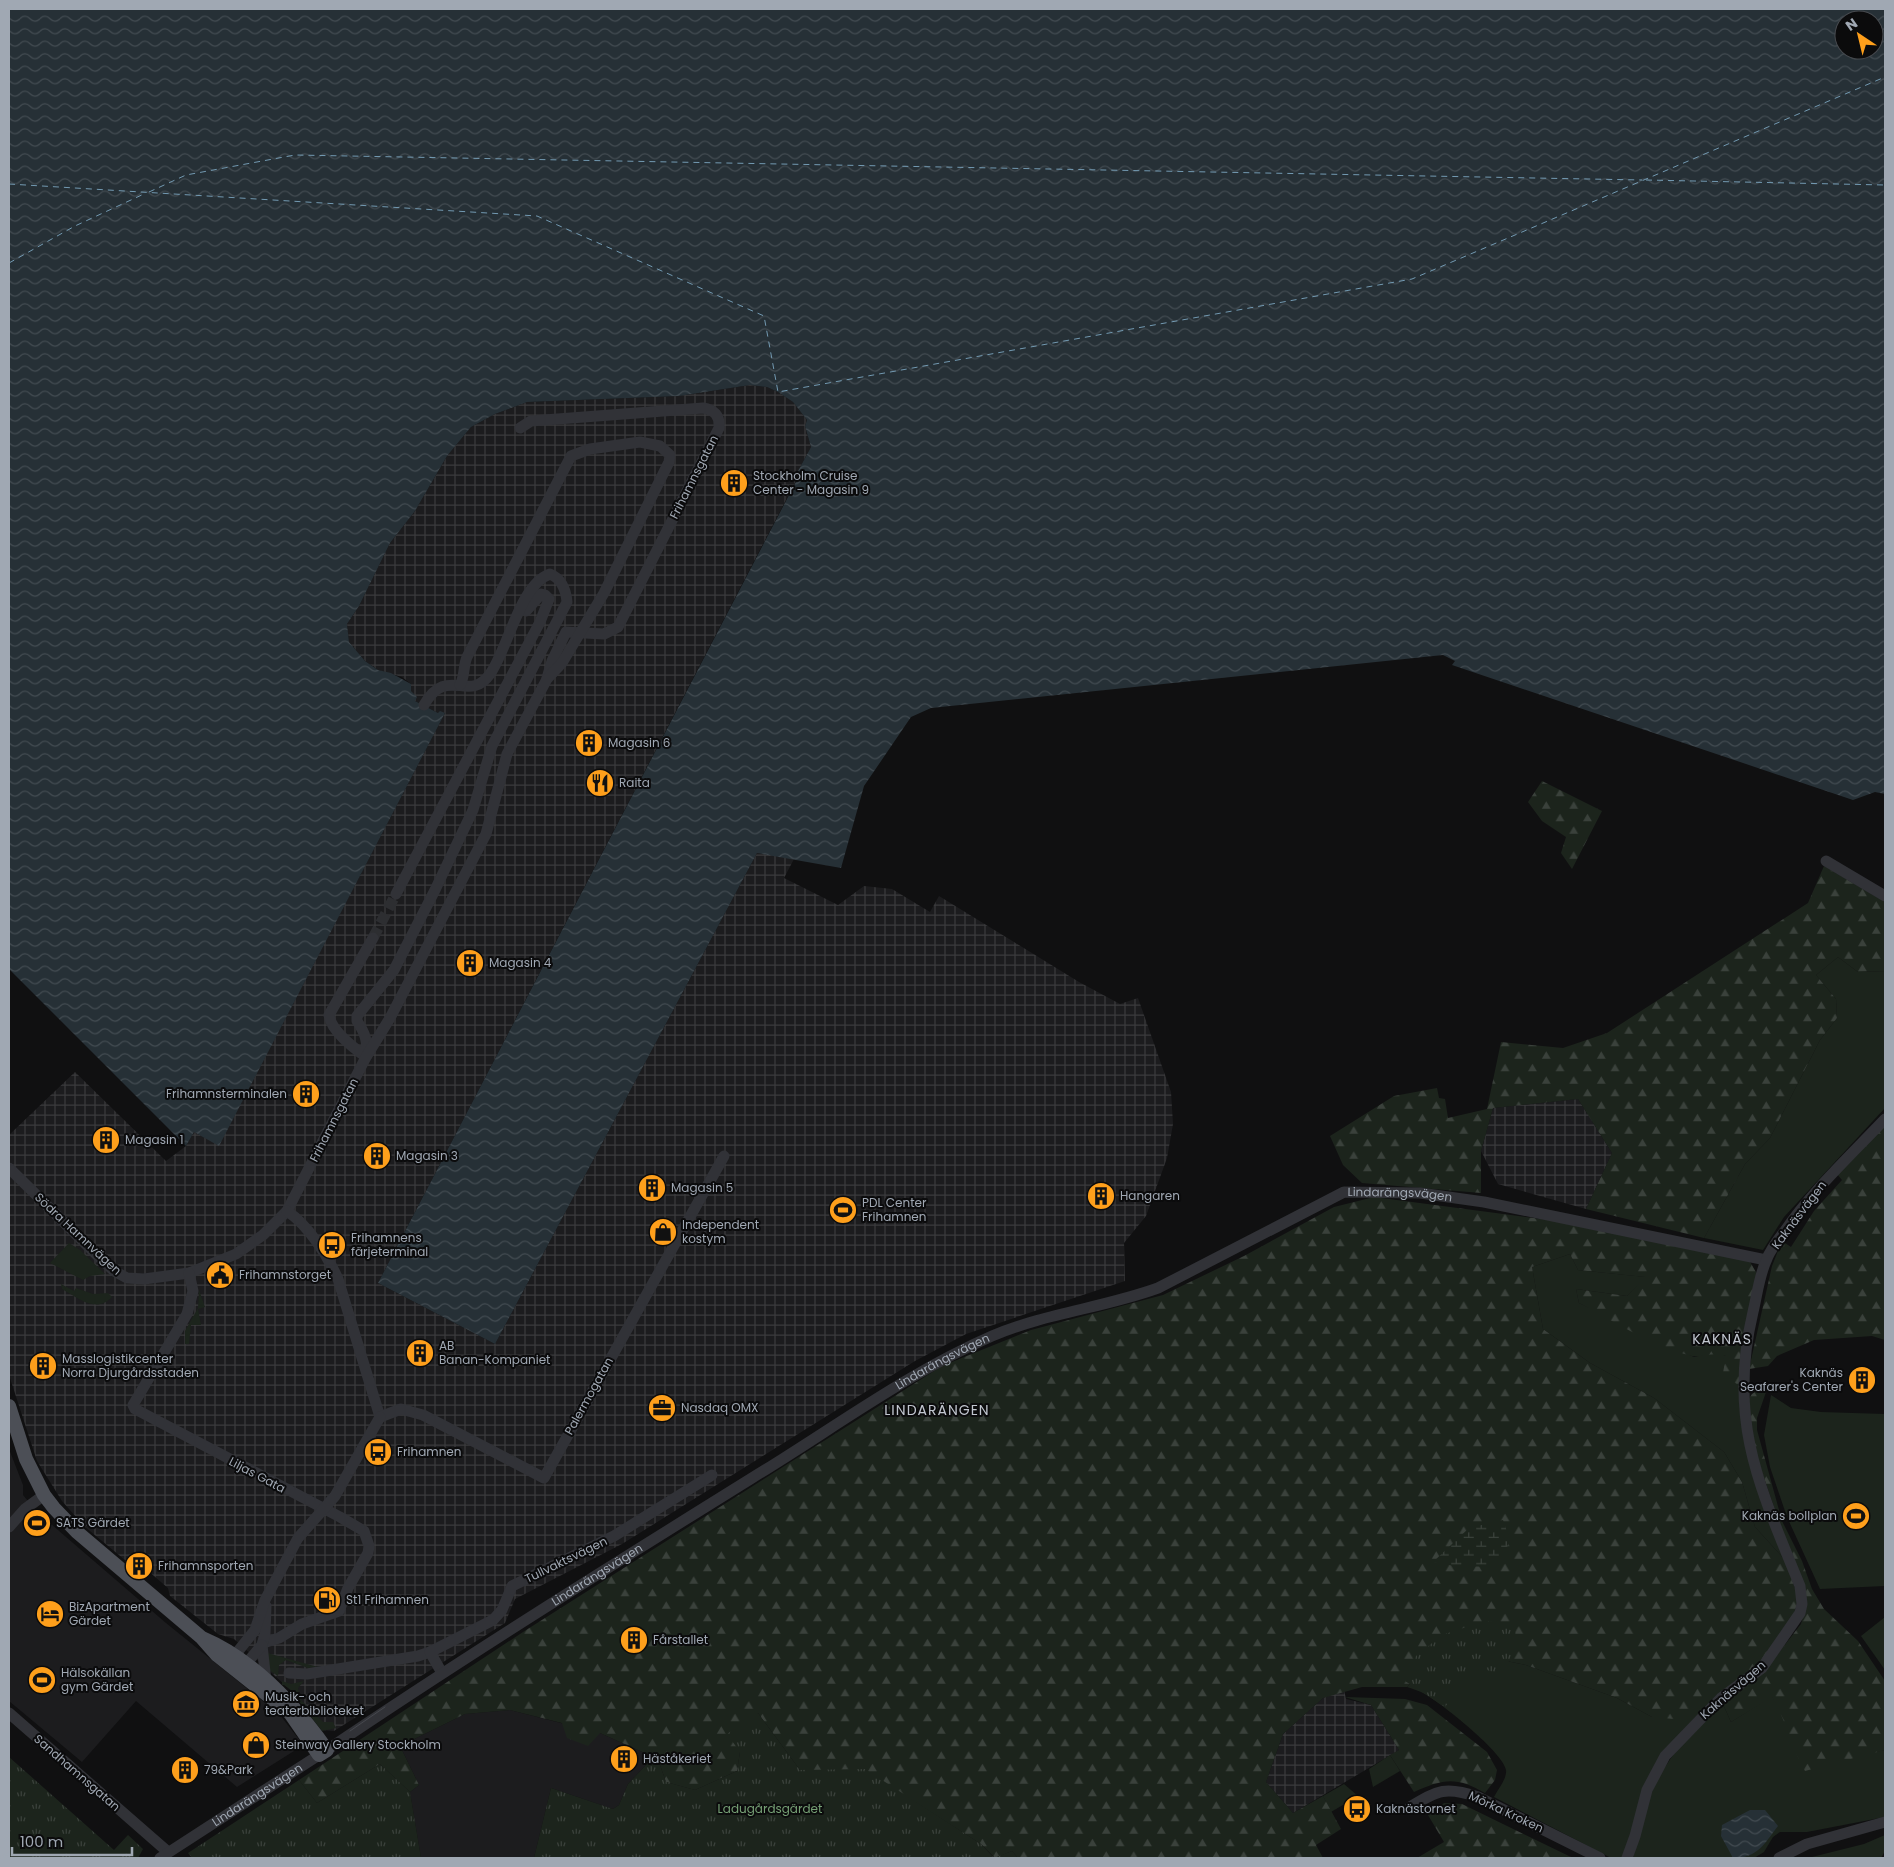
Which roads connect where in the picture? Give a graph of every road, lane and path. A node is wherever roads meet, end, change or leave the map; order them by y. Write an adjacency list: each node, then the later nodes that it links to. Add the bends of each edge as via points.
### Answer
1 (520, 428): 3 (street, Frihamnsgatan, via 531,421 703,408 711,409 720,420 719,428 618,627 604,634)
2 (511, 633): 5 (street, via 490,674 476,686); 8 (street, via 536,598 545,595 549,599 540,622); 11 (street, via 536,584 550,574 557,578 564,588 567,602 492,746 473,810 394,970 357,1016 356,1021 365,1033)
3 (579, 633): 4 (street, Frihamnsgatan, via 562,663); 4 (street, Frihamnsgatan, via 566,632); 5 (street, Frihamnsgatan, via 604,593 669,462 670,455 666,450 651,444 625,444 581,451 571,456 467,657)
4 (547, 679): 11 (street, Frihamnsgatan, via 507,754 486,834 390,1018)
5 (460, 686): 6 (street, via 441,686 431,693)
6 (424, 706)
7 (1826, 861): 9 (street)
8 (396, 894)
9 (1885, 896)
10 (373, 938): 11 (street, via 329,1015 340,1033)
11 (366, 1057): 15 (street, Frihamnsgatan)
12 (1885, 1119): 16 (street, Kaknäsvägen, via 1812,1194)
13 (724, 1156): 19 (street, Palermogatan, via 544,1478 423,1415 401,1409)
14 (9, 1168): 17 (street, Södra Hamnvägen, via 120,1275 144,1279)
15 (287, 1211): 17 (street, Södra Hamnvägen, via 263,1235 236,1254); 19 (street, via 304,1226 338,1279)
16 (1766, 1260): 29 (street, Lindarängsvägen, via 1484,1202 1420,1193 1344,1192 1158,1288 1136,1297 1053,1314 963,1350 901,1384); 37 (street, Kaknäsvägen, via 1746,1341 1742,1379 1745,1422 1755,1472 1800,1586 1802,1604 1794,1625 1762,1668 1721,1698 1665,1756 1647,1790)
17 (189, 1272): 22 (street, Liljas Gata, via 193,1291 188,1314 133,1405 135,1409)
18 (9, 1406): 21 (main road, via 26,1459)
19 (380, 1417): 22 (street, via 335,1496)
20 (712, 1475): 26 (street, Tullvaktsvägen, via 614,1536 512,1586 502,1610 493,1620)
21 (44, 1494): 23 (street); 27 (main road, via 77,1532)
22 (323, 1510): 24 (street, via 298,1538); 25 (street, Liljas Gata, via 364,1531 368,1553 339,1611 302,1624)
23 (9, 1527)
24 (265, 1600): 25 (street); 27 (street, via 255,1630)
25 (263, 1644): 27 (street); 30 (street)
26 (430, 1652): 28 (street, Tullvaktsvägen, via 316,1672); 29 (street)
27 (237, 1664): 30 (main road); 32 (main road, via 290,1714)
28 (289, 1673)
29 (442, 1673): 32 (street, Lindarängsvägen)
30 (266, 1680): 32 (main road, via 305,1719)
31 (9, 1713): 35 (street, Sandhamnsgatan)
32 (323, 1753): 35 (street, Lindarängsvägen)
33 (1410, 1807): 36 (street, Mörka Kroken, via 1438,1791 1459,1790)
34 (1885, 1822): 38 (street, via 1807,1844)
35 (164, 1855)
36 (1600, 1858)
37 (1627, 1858)
38 (1779, 1858)

